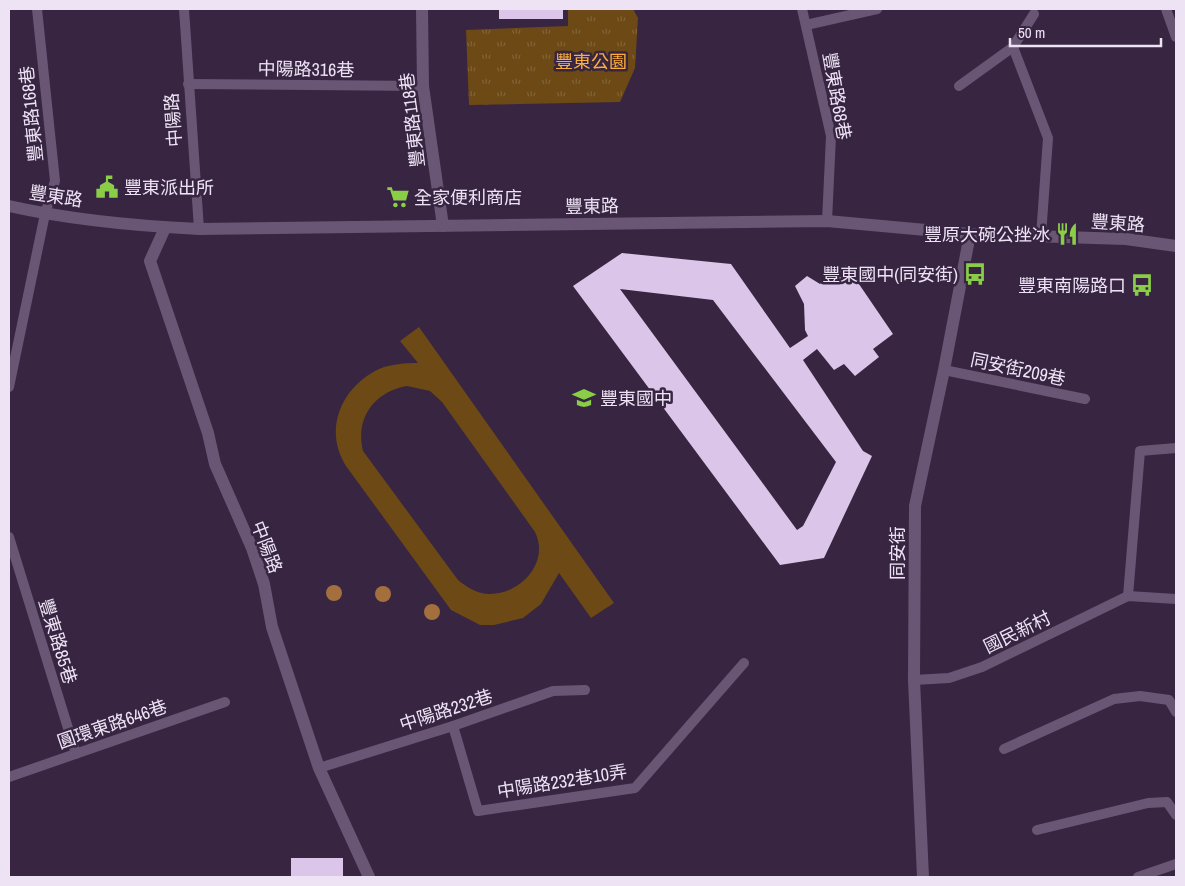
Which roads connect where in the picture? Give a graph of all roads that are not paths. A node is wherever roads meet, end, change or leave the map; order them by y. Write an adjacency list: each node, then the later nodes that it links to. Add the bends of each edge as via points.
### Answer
1 (37, 9): 15 (lane, 豐東路168巷, via 55,181)
2 (184, 9): 11 (lane, 中陽路)
3 (422, 9): 12 (street, 豐東路118巷)
4 (802, 9): 8 (lane, 豐東路68巷)
5 (877, 9): 8 (lane)
6 (1166, 9): 9 (lane)
7 (1034, 14): 10 (lane)
8 (806, 25): 16 (lane, 豐東路68巷, via 831,136)
9 (1176, 37)
10 (1013, 47): 13 (lane); 21 (lane, via 1048,138)
11 (188, 84): 12 (lane, 中陽路316巷); 19 (lane, 中陽路)
12 (423, 86): 17 (street, 豐東路118巷)
13 (958, 86)
14 (9, 206): 15 (street, 豐東路)
15 (44, 214): 18 (street, 豐東路); 24 (lane)
16 (827, 221): 17 (street, 豐東路); 20 (street, 豐東路)
17 (443, 226): 19 (street, 豐東路)
18 (164, 228): 19 (street, 豐東路); 38 (street, 中陽路, via 150,260 208,433 215,464 261,575 272,626)
19 (199, 229)
20 (970, 234): 21 (street, 豐東路); 23 (street, 同安街)
21 (1041, 236): 22 (street, 豐東路)
22 (1176, 246)
23 (944, 370): 25 (lane, 同安街209巷); 31 (street, 同安街, via 915,506)
24 (9, 387)
25 (1085, 399)
26 (1176, 448): 28 (lane, via 1140,450)
27 (9, 538): 37 (lane, 豐東路85巷)
28 (1128, 596): 29 (lane, 國民新村); 31 (lane, 國民新村, via 982,667 949,678)
29 (1176, 599)
30 (744, 663): 35 (lane, 中陽路232巷10弄, via 635,788 478,811)
31 (914, 680): 44 (street, 同安街)
32 (585, 690): 35 (lane, 中陽路232巷, via 553,692)
33 (225, 702): 37 (lane, 圓環東路646巷)
34 (1176, 712): 36 (lane, via 1169,700 1140,696 1114,699)
35 (452, 726): 38 (lane, 中陽路232巷)
36 (1004, 749)
37 (76, 754): 39 (lane, 圓環東路646巷)
38 (319, 768): 43 (street, 中陽路)
39 (9, 777)
40 (1176, 815): 41 (lane, via 1167,802 1148,803)
41 (1037, 830)
42 (1176, 864): 45 (lane)
43 (369, 877)
44 (923, 877)
45 (1138, 877)

